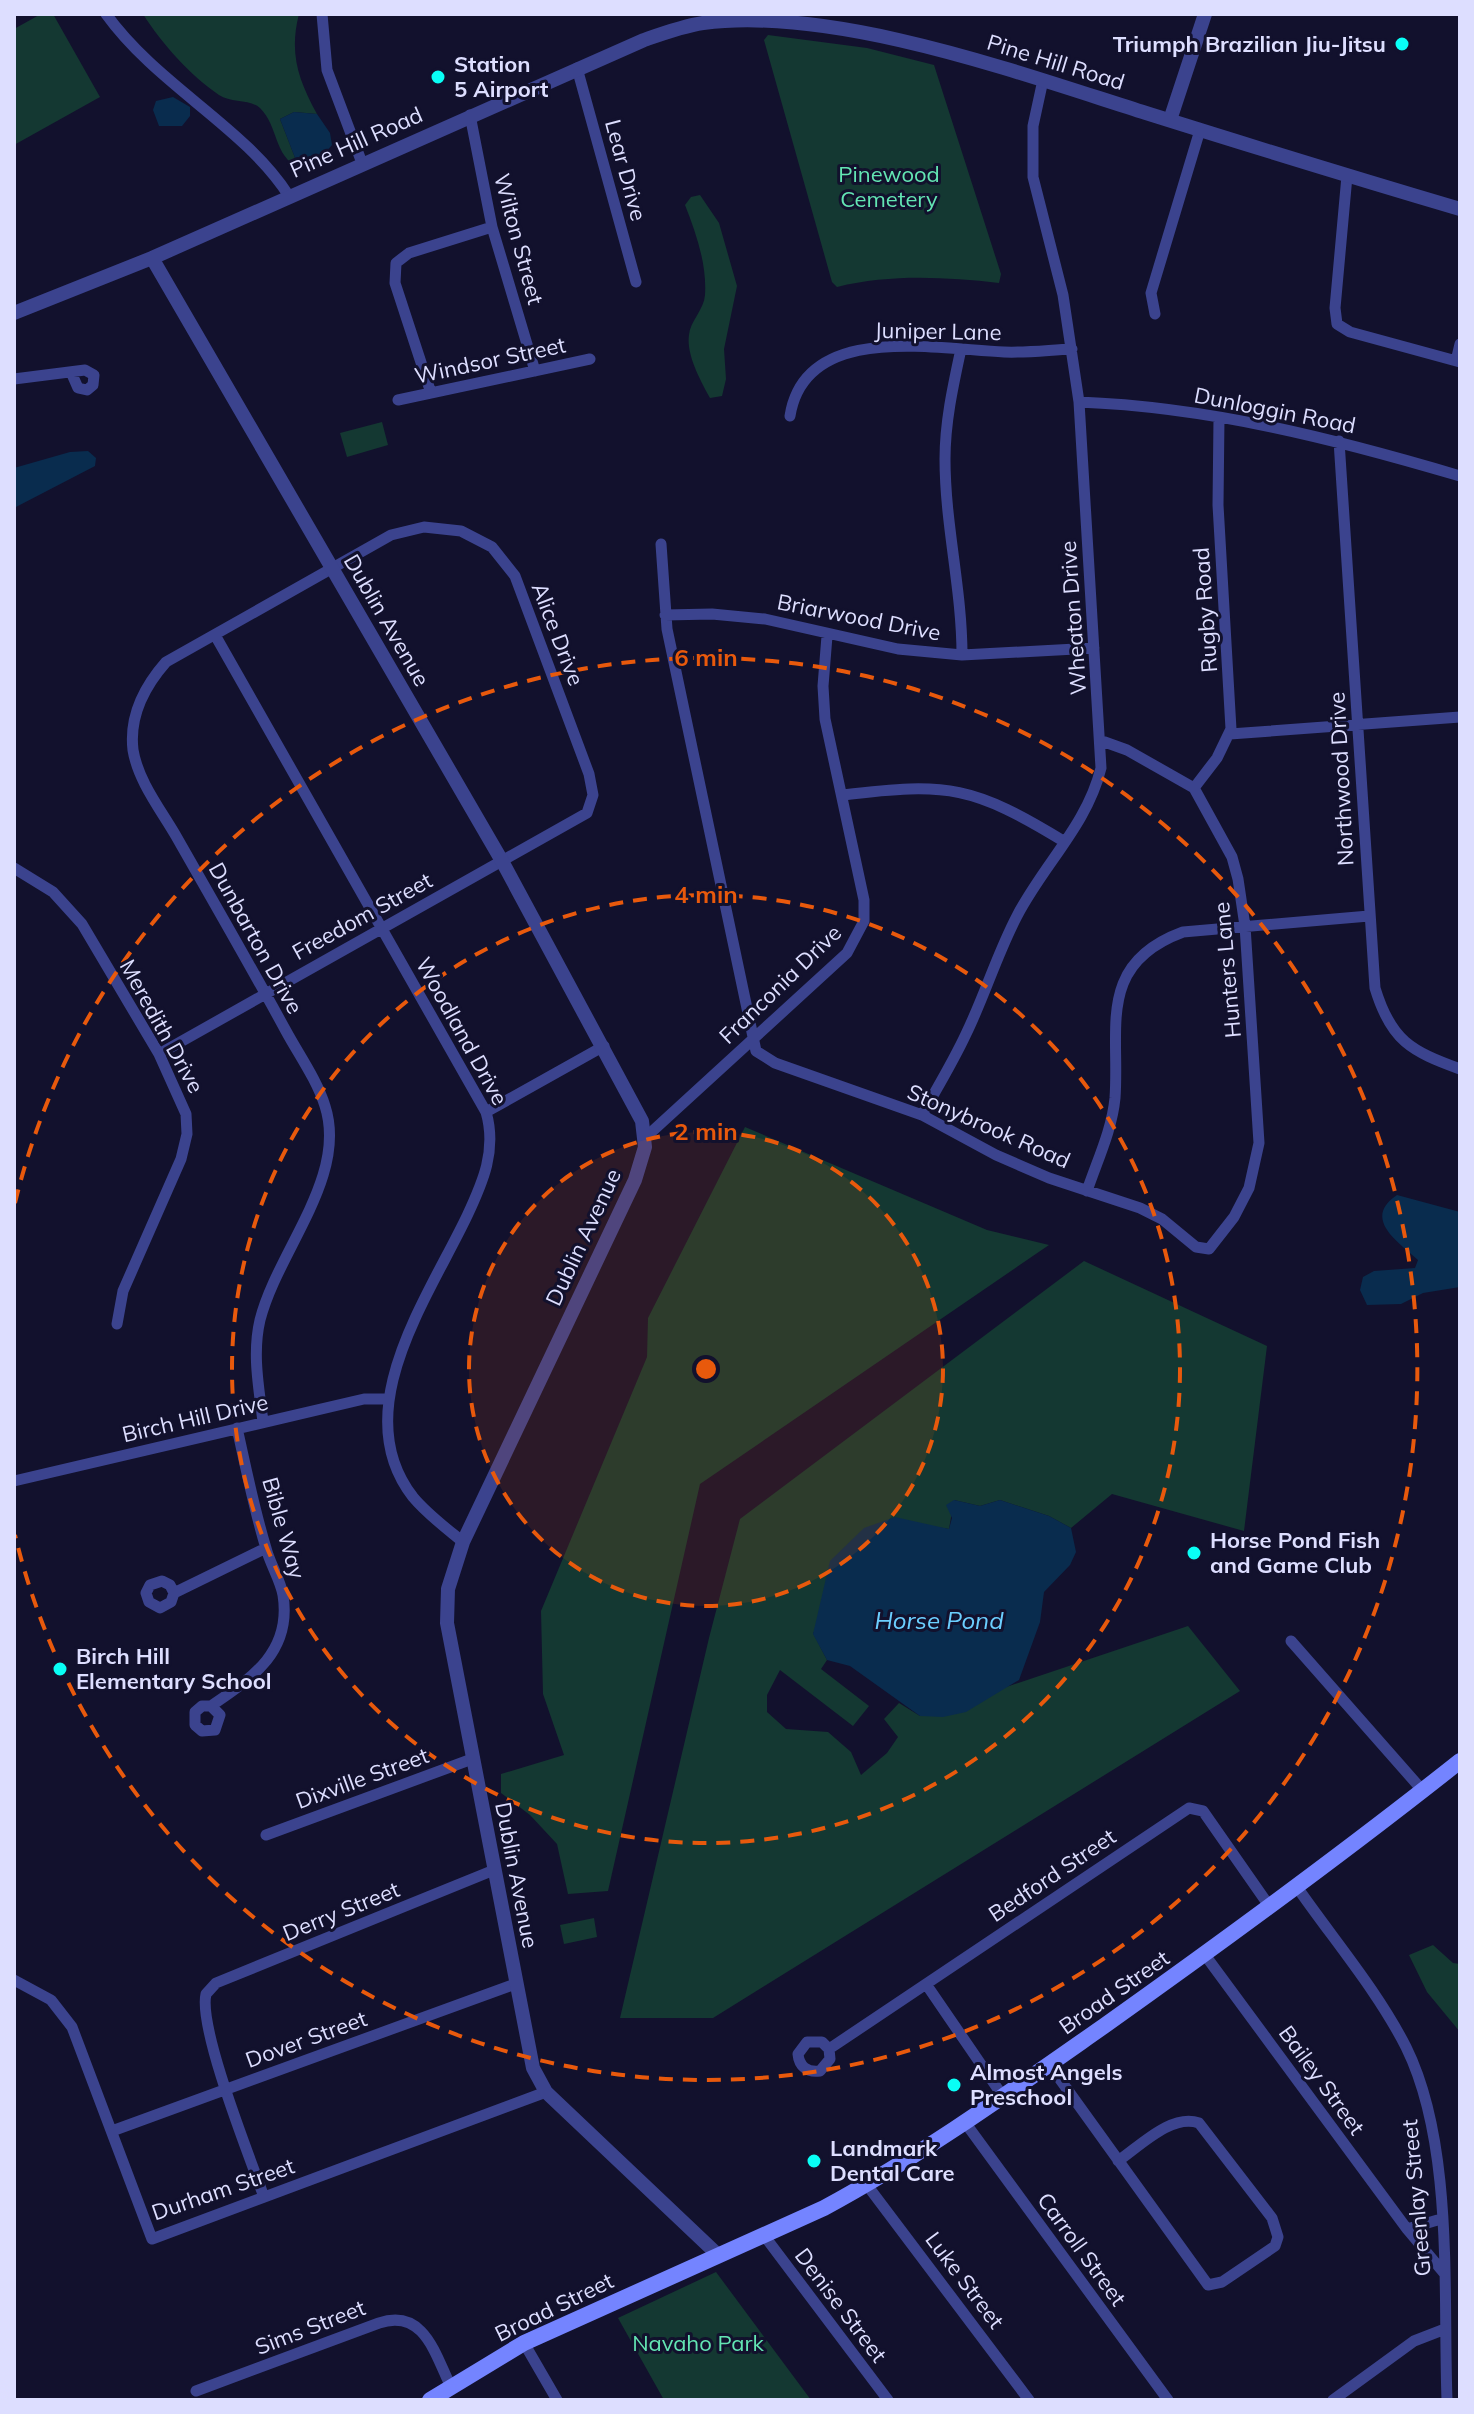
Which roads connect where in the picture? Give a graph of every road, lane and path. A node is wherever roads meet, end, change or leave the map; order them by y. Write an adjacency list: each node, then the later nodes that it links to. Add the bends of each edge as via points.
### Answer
1 (106, 14): 11 (street, via 142,59 270,168)
2 (322, 14): 9 (street, via 327,70)
3 (1205, 14): 7 (street)
4 (577, 68): 5 (street, Pine Hill Road, via 678,28 756,20 891,40); 6 (street, Pine Hill Road); 15 (street, Lear Drive)
5 (1043, 80): 7 (street, Pine Hill Road); 20 (street, Wheaton Drive, via 1033,126 1033,177)
6 (470, 115): 9 (street, Pine Hill Road); 13 (street, Wilton Street)
7 (1170, 120): 8 (street, Pine Hill Road)
8 (1200, 130): 10 (street, Pine Hill Road); 17 (street, via 1151,293)
9 (362, 163): 11 (street, Pine Hill Road)
10 (1347, 176): 12 (street, Pine Hill Road); 22 (street, via 1337,324)
11 (289, 196): 14 (street, Pine Hill Road)
12 (1460, 209)
13 (492, 227): 23 (street, Wilton Street); 26 (street, via 409,253 396,263 395,283)
14 (152, 258): 16 (street, Pine Hill Road); 34 (street, Dublin Avenue)
15 (636, 282)
16 (14, 313)
17 (1155, 314)
18 (1460, 344): 22 (street)
19 (961, 349): 20 (street, Juniper Lane); 29 (street, Juniper Lane, via 845,353 798,387); 39 (street, via 945,460)
20 (1072, 349): 28 (street, Wheaton Drive)
21 (590, 359): 23 (street, Windsor Street)
22 (1458, 361)
23 (535, 371): 26 (street, Windsor Street)
24 (71, 372): 25 (street)
25 (14, 379)
26 (431, 393): 27 (street, Windsor Street)
27 (398, 400)
28 (1079, 402): 30 (street, Dunloggin Road, via 1148,405); 38 (street, Wheaton Drive)
29 (790, 416)
30 (1219, 418): 31 (street, Dunloggin Road); 42 (street, Rugby Road, via 1218,505)
31 (1339, 441): 32 (street, Dunloggin Road); 41 (street, Northwood Drive)
32 (1460, 476)
33 (661, 544): 35 (street)
34 (332, 569): 36 (street, Dunbarton Drive); 47 (street, Dublin Avenue); 47 (street, Alice Drive, via 391,535 433,527 477,537 515,576 593,795 582,817)
35 (665, 615): 37 (street, Briarwood Drive, via 765,619); 53 (street)
36 (215, 635): 51 (street, Woodland Drive); 52 (street, Dunbarton Drive, via 166,662 151,679 139,702 133,749 139,771)
37 (827, 636): 39 (street, Briarwood Drive); 45 (street, Franconia Drive, via 825,719)
38 (1094, 648): 39 (street, Briarwood Drive); 43 (street, Wheaton Drive)
39 (962, 655)
40 (1460, 717): 41 (street)
41 (1359, 723): 42 (street); 49 (street, Northwood Drive)
42 (1230, 734): 44 (street)
43 (1102, 741): 44 (street); 46 (street, Wheaton Drive, via 1094,796)
44 (1194, 788): 50 (street, Hunters Lane, via 1232,857)
45 (843, 795): 46 (street, via 899,788 958,791 1001,804); 53 (street, Franconia Drive, via 864,921 847,953)
46 (1065, 842): 58 (street, Wheaton Drive, via 1019,912 966,1036)
47 (502, 861): 51 (street, Freedom Street); 54 (street, Dublin Avenue)
48 (14, 868): 55 (street, Meredith Drive, via 53,892 82,924)
49 (1369, 916): 50 (street); 56 (street, Northwood Drive, via 1375,988 1391,1028 1420,1054)
50 (1245, 926): 60 (street, via 1172,937 1151,949 1128,975 1114,1018 1111,1123); 61 (street, Hunters Lane, via 1259,1143 1249,1188)
51 (381, 927): 52 (street, Freedom Street); 57 (street, Woodland Drive)
52 (265, 993): 55 (street, Freedom Street); 64 (street, Dunbarton Drive, via 325,1104 331,1150 328,1169 278,1267 261,1318 256,1349)
53 (753, 1042): 58 (street, Stonybrook Road, via 756,1051 775,1063); 59 (street, Franconia Drive, via 685,1097)
54 (604, 1046): 57 (street); 59 (street, Dublin Avenue, via 638,1107)
55 (159, 1054): 62 (street, Meredith Drive, via 183,1104 187,1134 123,1291)
56 (1460, 1069)
57 (486, 1112): 63 (street, Woodland Drive, via 491,1142 482,1183 407,1341)
58 (922, 1115): 60 (street, Stonybrook Road, via 996,1155)
59 (646, 1137): 67 (street, Dublin Avenue, via 635,1180)
60 (1087, 1191): 61 (street, Stonybrook Road, via 1140,1208 1196,1247)
61 (1209, 1249)
62 (117, 1324)
63 (387, 1399): 64 (street, Birch Hill Drive, via 364,1399); 67 (street, Woodland Drive, via 387,1432 398,1471 426,1511)
64 (263, 1422): 65 (street, Birch Hill Drive)
65 (237, 1428): 66 (street, Birch Hill Drive); 68 (street, Bible Way)
66 (14, 1481)
67 (463, 1542): 72 (street, Dublin Avenue, via 446,1607)
68 (266, 1548): 69 (street); 71 (street, Bible Way, via 283,1593 278,1639 263,1669)
69 (174, 1593)
70 (1291, 1641): 74 (street)
71 (211, 1706)
72 (472, 1759): 75 (street, Dixville Street); 76 (street, Dublin Avenue)
73 (1460, 1761): 74 (main road, Broad Street)
74 (1423, 1791): 77 (main road, Broad Street)
75 (266, 1835)
76 (494, 1870): 81 (street, Dublin Avenue); 85 (street, Derry Street, via 216,1983 206,1994 205,2009)
77 (1297, 1887): 78 (main road, Broad Street); 93 (street, Greenlay Street, via 1406,2047 1430,2111)
78 (1270, 1907): 79 (main road, Broad Street); 82 (street, Bedford Street, via 1203,1811 1189,1808)
79 (1205, 1955): 84 (main road, Broad Street); 94 (street, Bailey Street)
80 (14, 1980): 89 (street, Durham Street, via 42,1992 67,2018)
81 (515, 1984): 85 (street, Dover Street); 86 (street, Dublin Avenue, via 533,2068)
82 (926, 1984): 83 (street, Bedford Street); 87 (street)
83 (829, 2049)
84 (1049, 2064): 87 (main road, Broad Street); 90 (street)
85 (226, 2090): 89 (street, Dover Street); 92 (street)
86 (546, 2092): 92 (street, Durham Street); 96 (street, Dublin Avenue)
87 (1002, 2095): 88 (main road, Broad Street)
88 (964, 2121): 91 (main road, Broad Street); 106 (street, Carroll Street)
89 (112, 2131): 92 (street, Durham Street, via 152,2239)
90 (1118, 2161): 90 (street, via 1208,2285 1222,2282 1275,2246 1272,2218 1199,2123 1174,2123)
91 (867, 2185): 95 (main road, Broad Street); 105 (street, Luke Street)
92 (264, 2197)
93 (1441, 2219): 94 (street); 97 (street, Greenlay Street)
94 (1407, 2229): 97 (street, Bailey Street)
95 (763, 2234): 96 (main road, Broad Street); 104 (street, Denise Street)
96 (717, 2254): 99 (main road, Broad Street)
97 (1444, 2273): 98 (street, Greenlay Street)
98 (1445, 2329): 107 (street, via 1414,2341); 108 (street, Greenlay Street)
99 (524, 2343): 100 (main road, Broad Street); 103 (street)
100 (451, 2387): 101 (street, Sims Street, via 421,2329 399,2319); 102 (main road, Broad Street)
101 (196, 2391)
102 (430, 2400)
103 (557, 2400)
104 (888, 2400)
105 (1029, 2400)
106 (1168, 2400)
107 (1333, 2400)
108 (1447, 2400)

